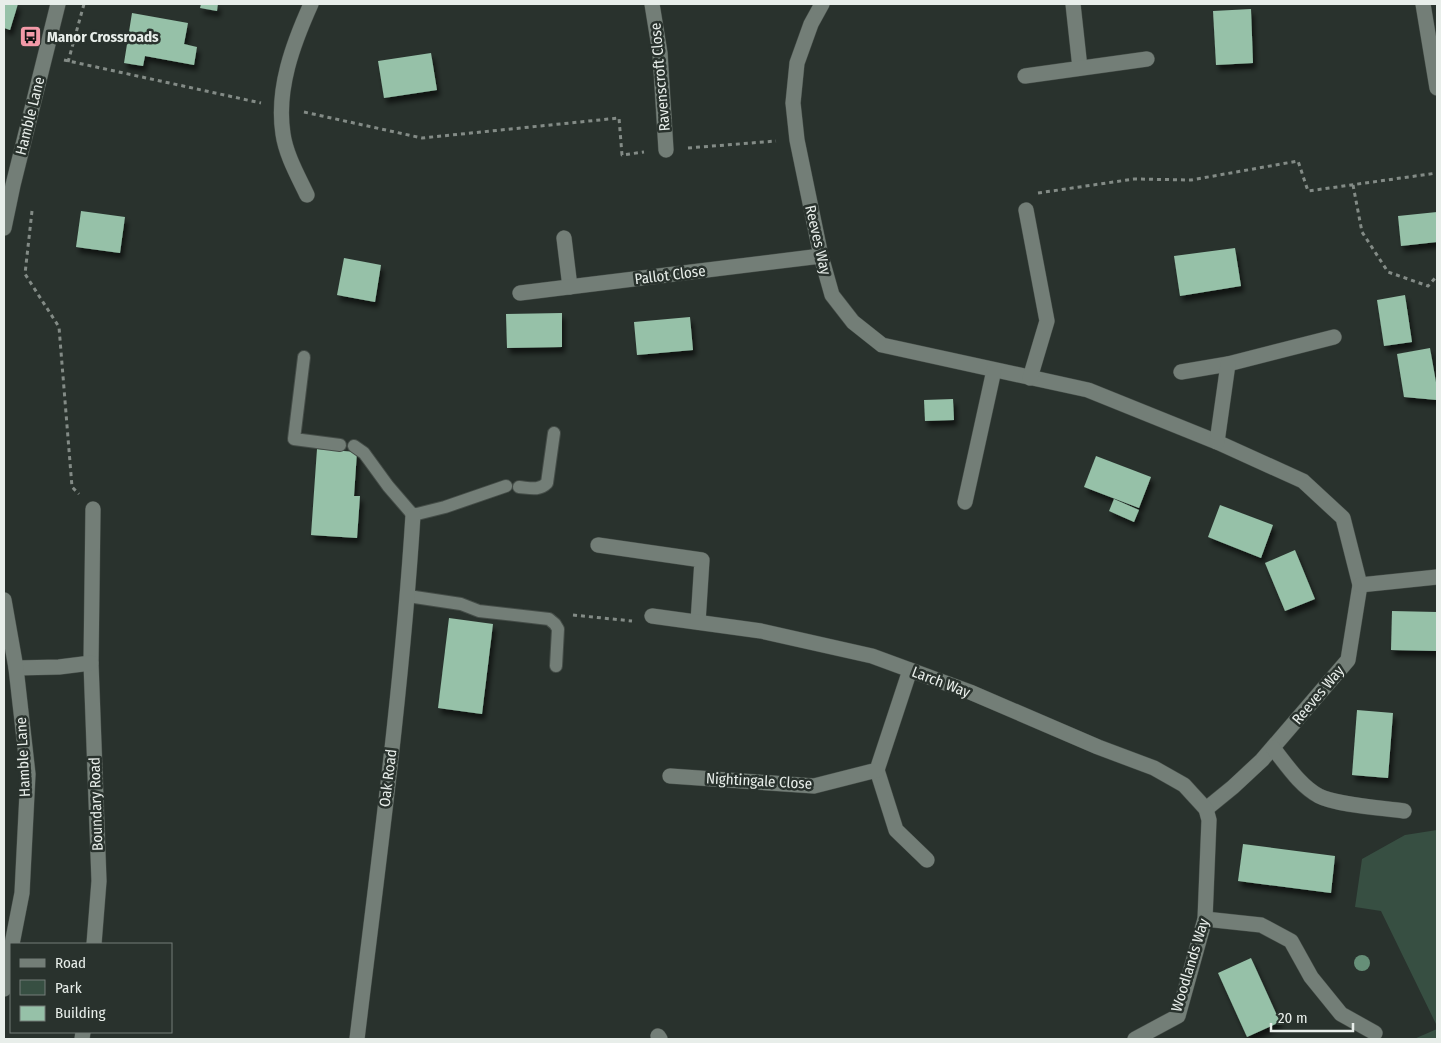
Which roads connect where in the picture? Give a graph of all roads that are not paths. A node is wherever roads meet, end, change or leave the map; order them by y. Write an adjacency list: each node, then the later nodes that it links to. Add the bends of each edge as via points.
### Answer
1 (58, 4): 14 (street, Hamble Lane)
2 (311, 4): 12 (street, via 286,74 281,108 283,135)
3 (652, 4): 11 (street, Ravenscroft Close, via 660,53)
4 (822, 4): 16 (street, Reeves Way, via 797,63 793,103 796,140)
5 (1074, 4): 8 (street)
6 (1423, 4): 10 (street)
7 (1147, 59): 8 (street)
8 (1080, 68): 9 (street)
9 (1025, 76)
10 (1437, 88)
11 (666, 150)
12 (307, 195)
13 (1026, 210): 24 (street, via 1047,321)
14 (4, 228)
15 (564, 238): 17 (street)
16 (821, 256): 17 (street, Pallot Close); 22 (street, Reeves Way, via 832,295 853,322 882,345)
17 (570, 287): 18 (street, Pallot Close)
18 (520, 293)
19 (1334, 337): 21 (street)
20 (304, 356): 27 (lane, via 294,439)
21 (1228, 364): 23 (street); 26 (street)
22 (994, 370): 24 (street, Reeves Way); 31 (street)
23 (1181, 372)
24 (1030, 378): 26 (street, Reeves Way, via 1088,390)
25 (554, 433): 30 (lane, via 547,483 537,489)
26 (1217, 442): 36 (street, Reeves Way, via 1303,481 1343,518)
27 (340, 445)
28 (354, 446): 33 (lane, via 364,453)
29 (506, 486): 33 (lane)
30 (519, 487)
31 (965, 502)
32 (93, 509): 41 (street, Boundary Road)
33 (413, 515): 37 (street, Oak Road)
34 (598, 545): 40 (street, via 702,560)
35 (1437, 578): 36 (street)
36 (1360, 585): 45 (street, Reeves Way, via 1348,660)
37 (408, 596): 42 (lane, via 461,604 479,611 549,619 558,629); 57 (street, Oak Road)
38 (4, 600): 43 (street, Hamble Lane)
39 (652, 616): 40 (street, Larch Way)
40 (698, 622): 44 (street, Larch Way, via 761,631 872,656)
41 (92, 663): 43 (street); 53 (street, Boundary Road, via 98,881)
42 (556, 666)
43 (16, 668): 52 (street, Hamble Lane, via 28,774 22,893)
44 (910, 670): 46 (street); 48 (street, Larch Way, via 1154,768 1184,785)
45 (1273, 748): 48 (street, Reeves Way); 49 (street, via 1319,796)
46 (877, 770): 47 (street, Nightingale Close, via 814,786); 50 (street, via 896,830)
47 (670, 776)
48 (1206, 809): 51 (street, Woodlands Way, via 1209,820)
49 (1404, 811)
50 (927, 860)
51 (1205, 919): 56 (street, via 1261,925 1291,941 1311,977 1341,1014); 58 (street, Woodlands Way, via 1178,1016)
52 (12, 943)
53 (94, 943)
54 (10, 956): 55 (street)
55 (4, 989)
56 (1375, 1033)
57 (357, 1039)
58 (1136, 1039)

